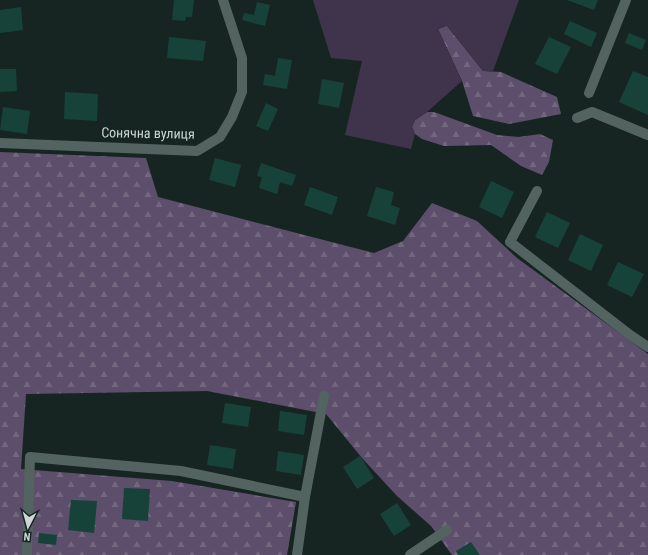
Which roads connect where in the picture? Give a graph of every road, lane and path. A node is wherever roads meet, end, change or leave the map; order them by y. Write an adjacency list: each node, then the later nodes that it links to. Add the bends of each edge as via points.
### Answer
1 (223, 0): 6 (street, Сонячна вулиця, via 242,58 242,92 220,137 197,150)
2 (626, 0): 3 (street)
3 (589, 93)
4 (576, 118): 5 (street, via 592,112)
5 (648, 135)
6 (0, 143)
7 (537, 191): 8 (street, via 510,242 630,335)
8 (648, 346)
9 (324, 396): 10 (street)
10 (305, 498): 12 (street, via 181,471 30,457); 13 (street)
11 (447, 530): 14 (street)
12 (27, 555)
13 (297, 555)
14 (410, 555)

